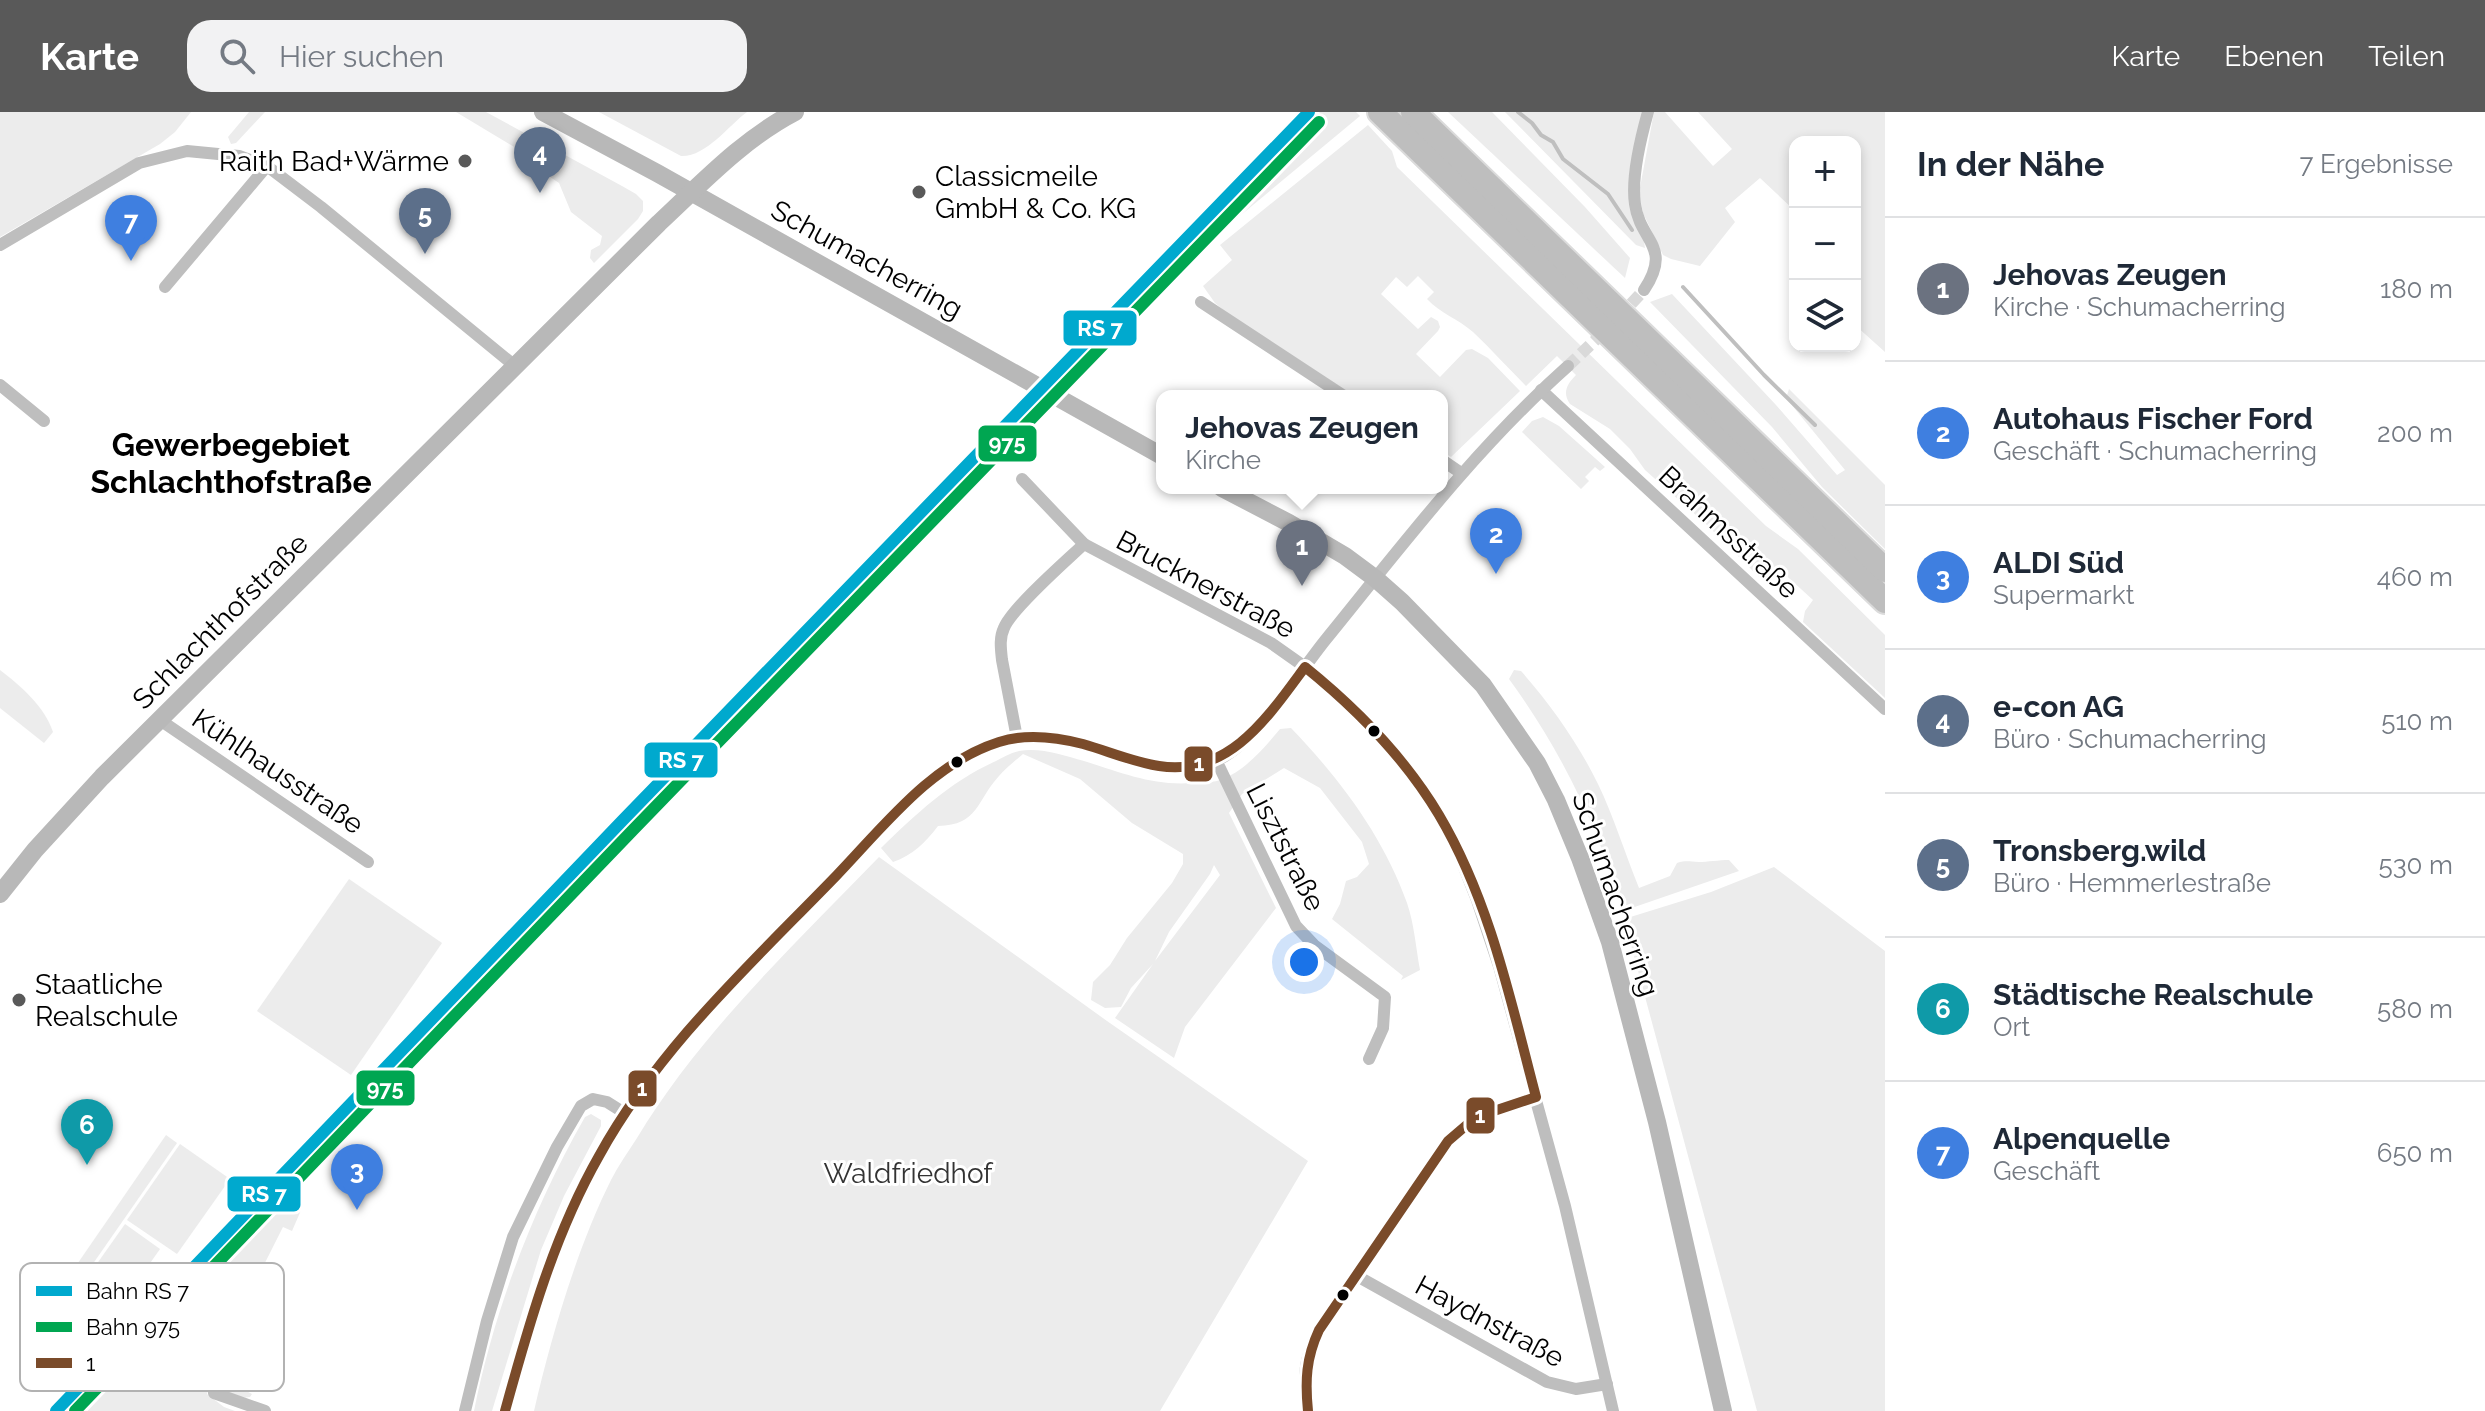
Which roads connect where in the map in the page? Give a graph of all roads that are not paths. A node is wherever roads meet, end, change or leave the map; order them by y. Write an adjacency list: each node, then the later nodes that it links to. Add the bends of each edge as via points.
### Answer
1 (543, 112): 7 (main road, Schumacherring)
2 (795, 112): 7 (main road, Schlachthofstraße, via 746,143)
3 (1413, 112): 26 (highway)
4 (1648, 112): 10 (street, via 1634,196 1656,257)
5 (1384, 115): 28 (highway)
6 (267, 166): 8 (street, via 203,151 139,163); 9 (street); 12 (street)
7 (691, 192): 12 (main road, Schlachthofstraße); 18 (main road, Schumacherring)
8 (0, 245)
9 (165, 287)
10 (1644, 290)
11 (1201, 302): 15 (street)
12 (515, 366): 31 (main road, Schlachthofstraße)
13 (1568, 366): 16 (street)
14 (0, 385): 17 (street)
15 (1335, 390)
16 (1541, 390): 20 (street); 30 (street, Brahmsstraße)
17 (44, 421)
18 (1156, 453)
19 (1448, 464): 20 (street)
20 (1461, 473): 22 (street)
21 (1022, 479): 25 (street, Brucknerstraße)
22 (1448, 489)
23 (1233, 494): 27 (main road, Schumacherring)
24 (1444, 494): 27 (street)
25 (1084, 544): 29 (street, Brucknerstraße, via 1271,643); 32 (street, Brucknerstraße, via 1004,628 1002,660)
26 (1885, 570)
27 (1376, 579): 29 (street); 47 (main road, Schumacherring, via 1483,685 1556,800 1610,942)
28 (1885, 601)
29 (1305, 667): 33 (street, via 1240,745); 37 (street, Brucknerstraße, via 1390,748 1440,817 1485,921)
30 (1885, 709)
31 (160, 720): 34 (street, Kühlhausstraße); 35 (main road, Schlachthofstraße, via 80,800)
32 (1017, 738): 33 (street, via 1054,737 1162,767 1187,769); 38 (street, via 961,759 912,799 695,1022)
33 (1216, 760): 36 (street, Lisztstraße, via 1296,926 1385,997 1383,1028)
34 (368, 862)
35 (0, 894)
36 (1369, 1059)
37 (1536, 1097): 39 (street, via 1476,1117 1448,1141); 40 (street, Brucknerstraße)
38 (626, 1114): 43 (street, via 593,1099 581,1106 557,1147 513,1237); 44 (street, via 565,1226)
39 (1357, 1276): 40 (street, Haydnstraße, via 1547,1382 1576,1389); 45 (street, via 1309,1349 1304,1370)
40 (1607, 1384): 46 (street, Brucknerstraße)
41 (214, 1393): 42 (street)
42 (265, 1411)
43 (465, 1411)
44 (505, 1411)
45 (1308, 1411)
46 (1613, 1411)
47 (1723, 1411)

